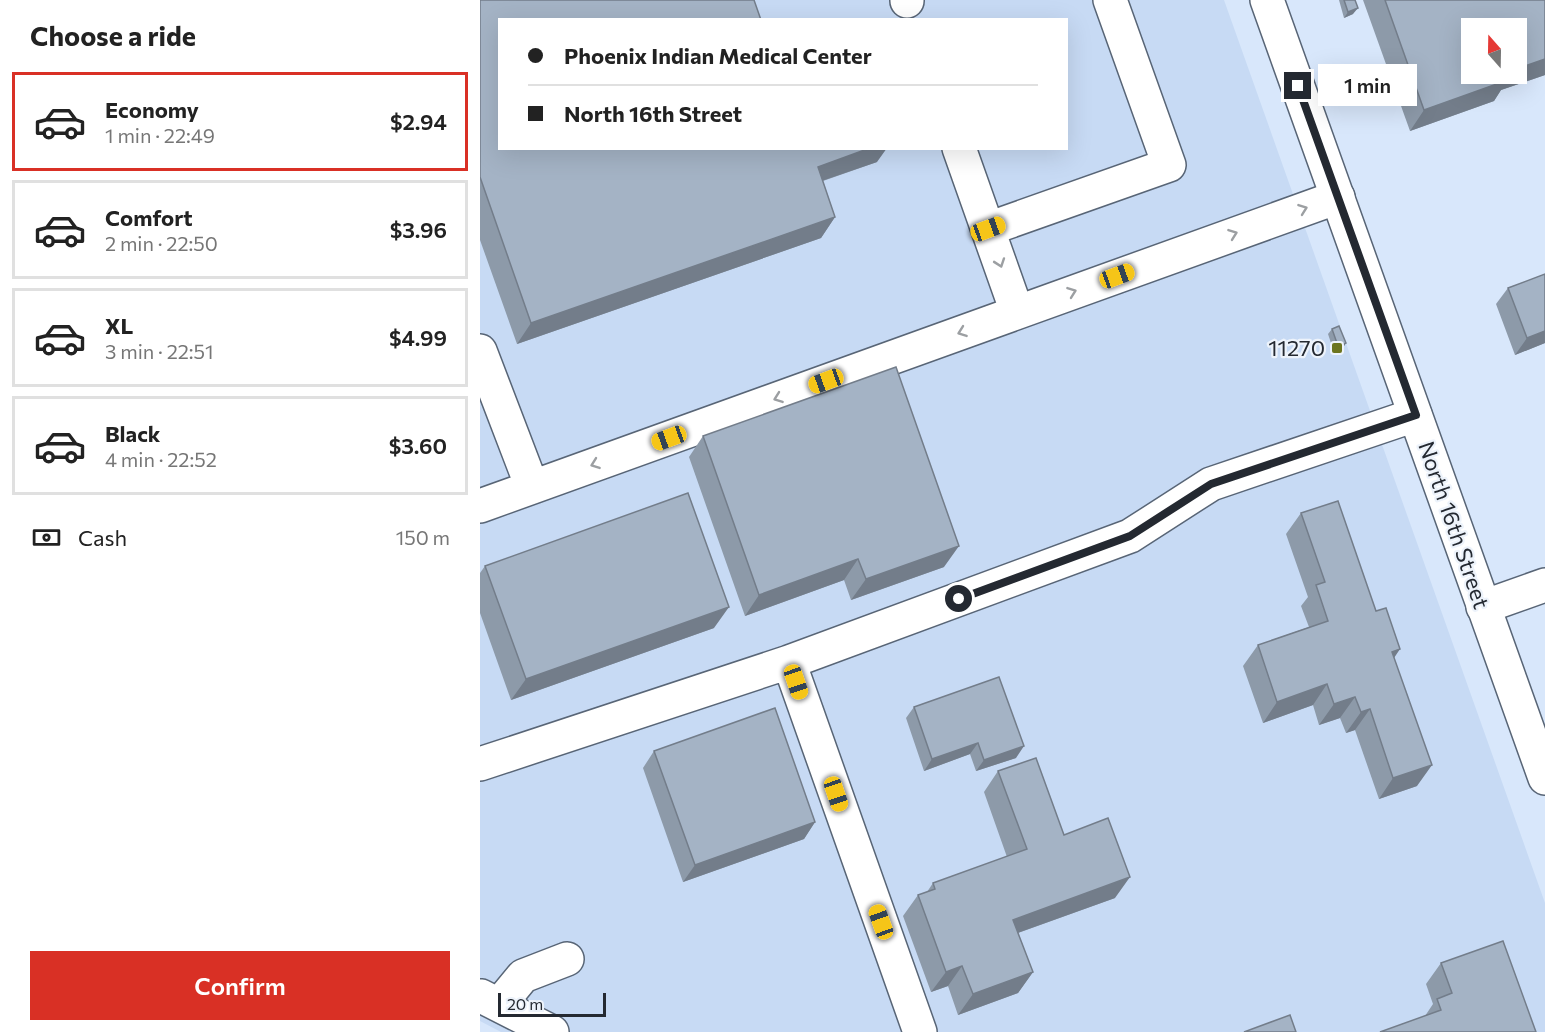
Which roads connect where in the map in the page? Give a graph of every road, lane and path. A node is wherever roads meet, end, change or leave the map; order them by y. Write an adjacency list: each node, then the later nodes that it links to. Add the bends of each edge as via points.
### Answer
1 (1110, 0): 5 (main road, via 1169,165)
2 (1267, 0): 4 (main road, North 16th Street)
3 (960, 150): 5 (main road)
4 (1338, 196): 6 (main road, one-way to 4); 8 (main road, North 16th Street)
5 (988, 229): 6 (main road, one-way to 6)
6 (1017, 312): 9 (main road, one-way to 9)
7 (480, 351): 9 (main road)
8 (1416, 415): 12 (main road, North 16th Street); 13 (main road, via 1211,484 1130,536)
9 (532, 487): 10 (main road)
10 (480, 506)
11 (1545, 585): 12 (main road)
12 (1483, 607): 15 (main road, North 16th Street)
13 (789, 662): 14 (main road); 19 (main road)
14 (480, 764)
15 (1545, 778)
16 (567, 959): 17 (main road, via 523,976)
17 (489, 1000): 18 (main road)
18 (552, 1032)
19 (920, 1032)

